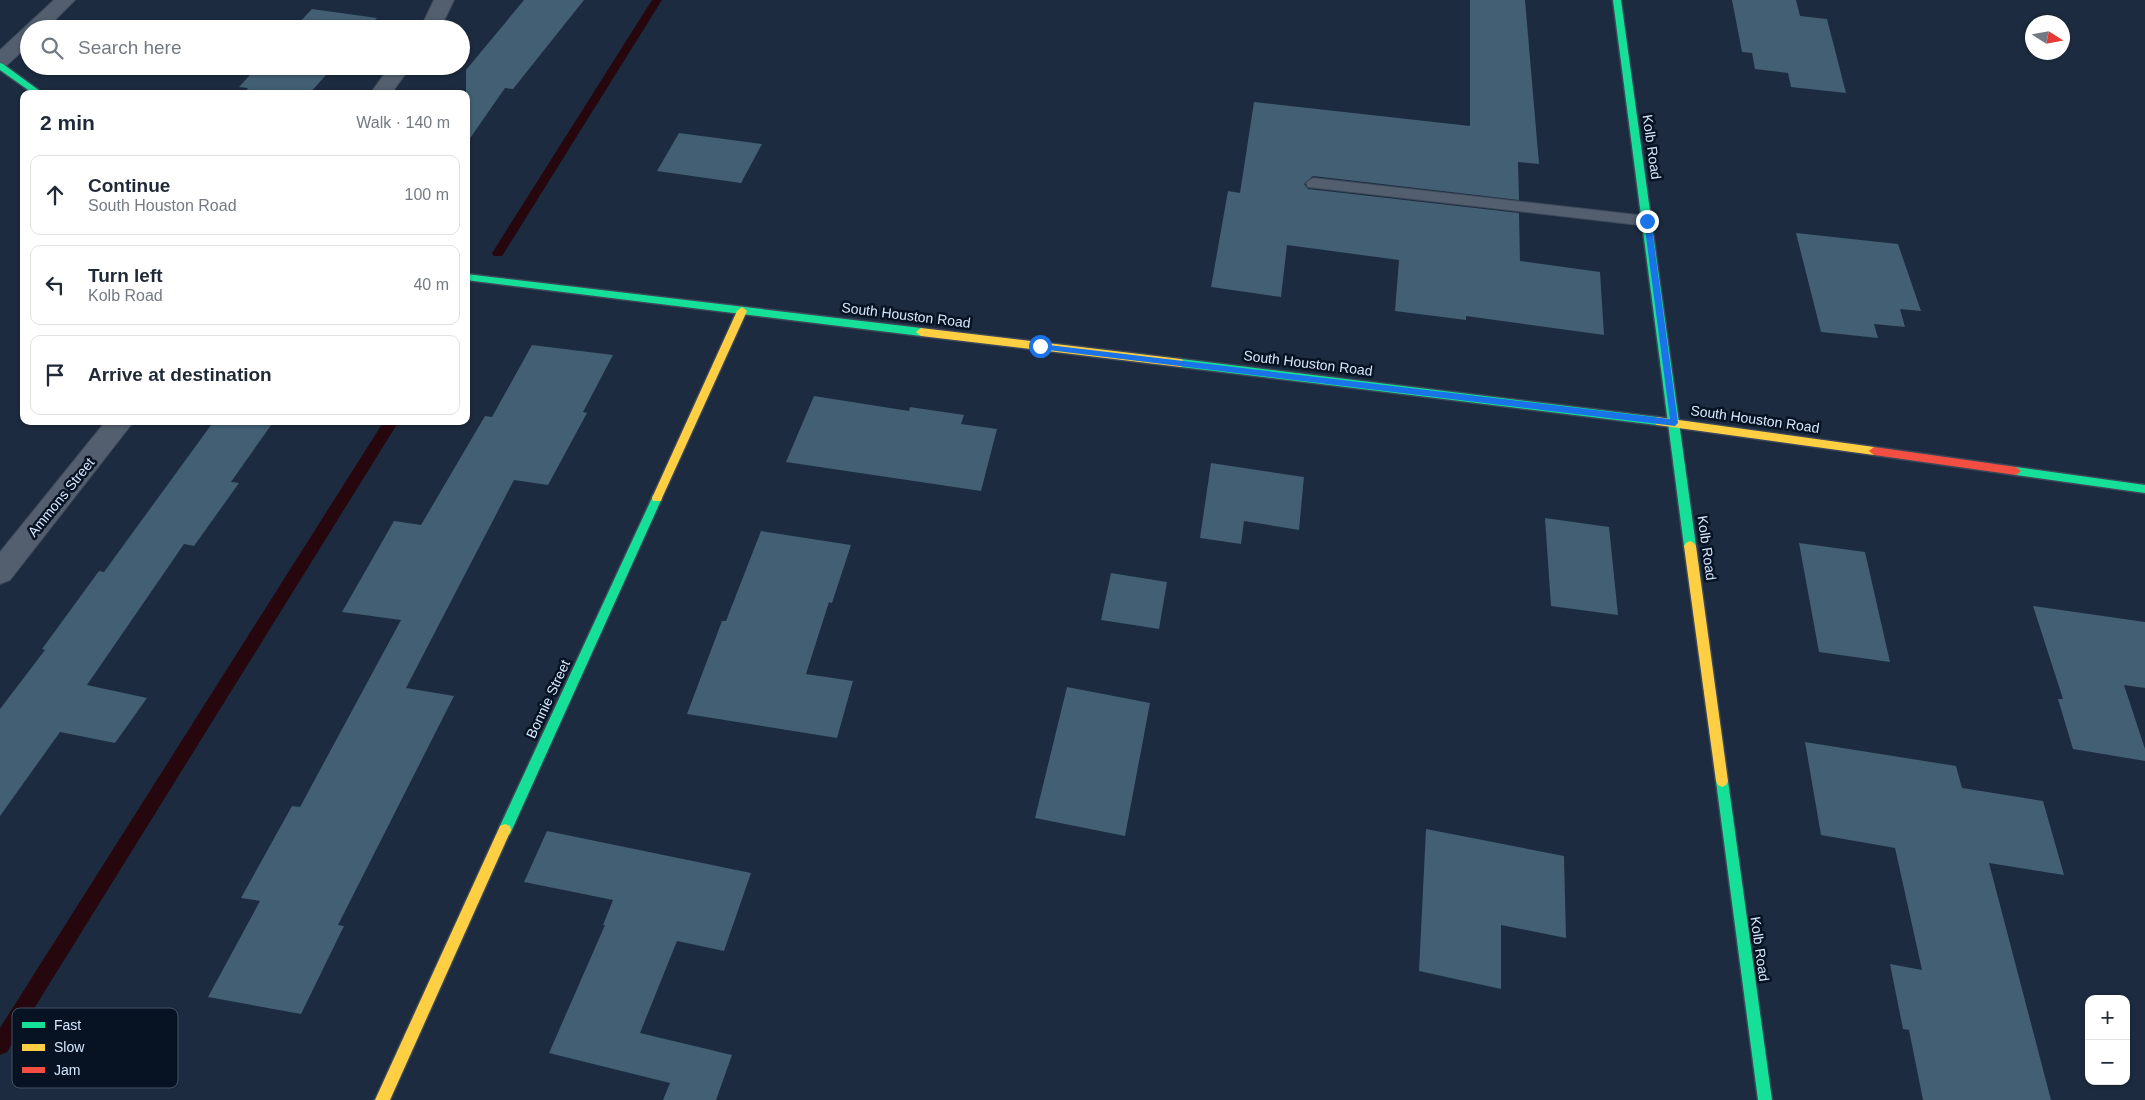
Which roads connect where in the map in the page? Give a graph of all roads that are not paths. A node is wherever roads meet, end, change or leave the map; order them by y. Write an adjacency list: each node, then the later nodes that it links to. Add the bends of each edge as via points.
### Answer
1 (65, 0): 4 (street)
2 (444, 0): 5 (street)
3 (1617, 0): 13 (street, Kolb Road)
4 (44, 20)
5 (434, 20)
6 (20, 42): 7 (street)
7 (0, 61)
8 (0, 66): 10 (street)
9 (394, 75): 11 (street)
10 (34, 90)
11 (383, 90)
12 (1312, 183): 13 (lane)
13 (1647, 221): 16 (street, Kolb Road)
14 (470, 277): 15 (street, South Houston Road)
15 (742, 311): 16 (street, South Houston Road); 20 (street, Bonnie Street)
16 (1675, 423): 18 (street, South Houston Road); 21 (street, Kolb Road)
17 (118, 425): 19 (street, Ammons Street)
18 (2145, 489)
19 (0, 572)
20 (382, 1100)
21 (1765, 1100)

